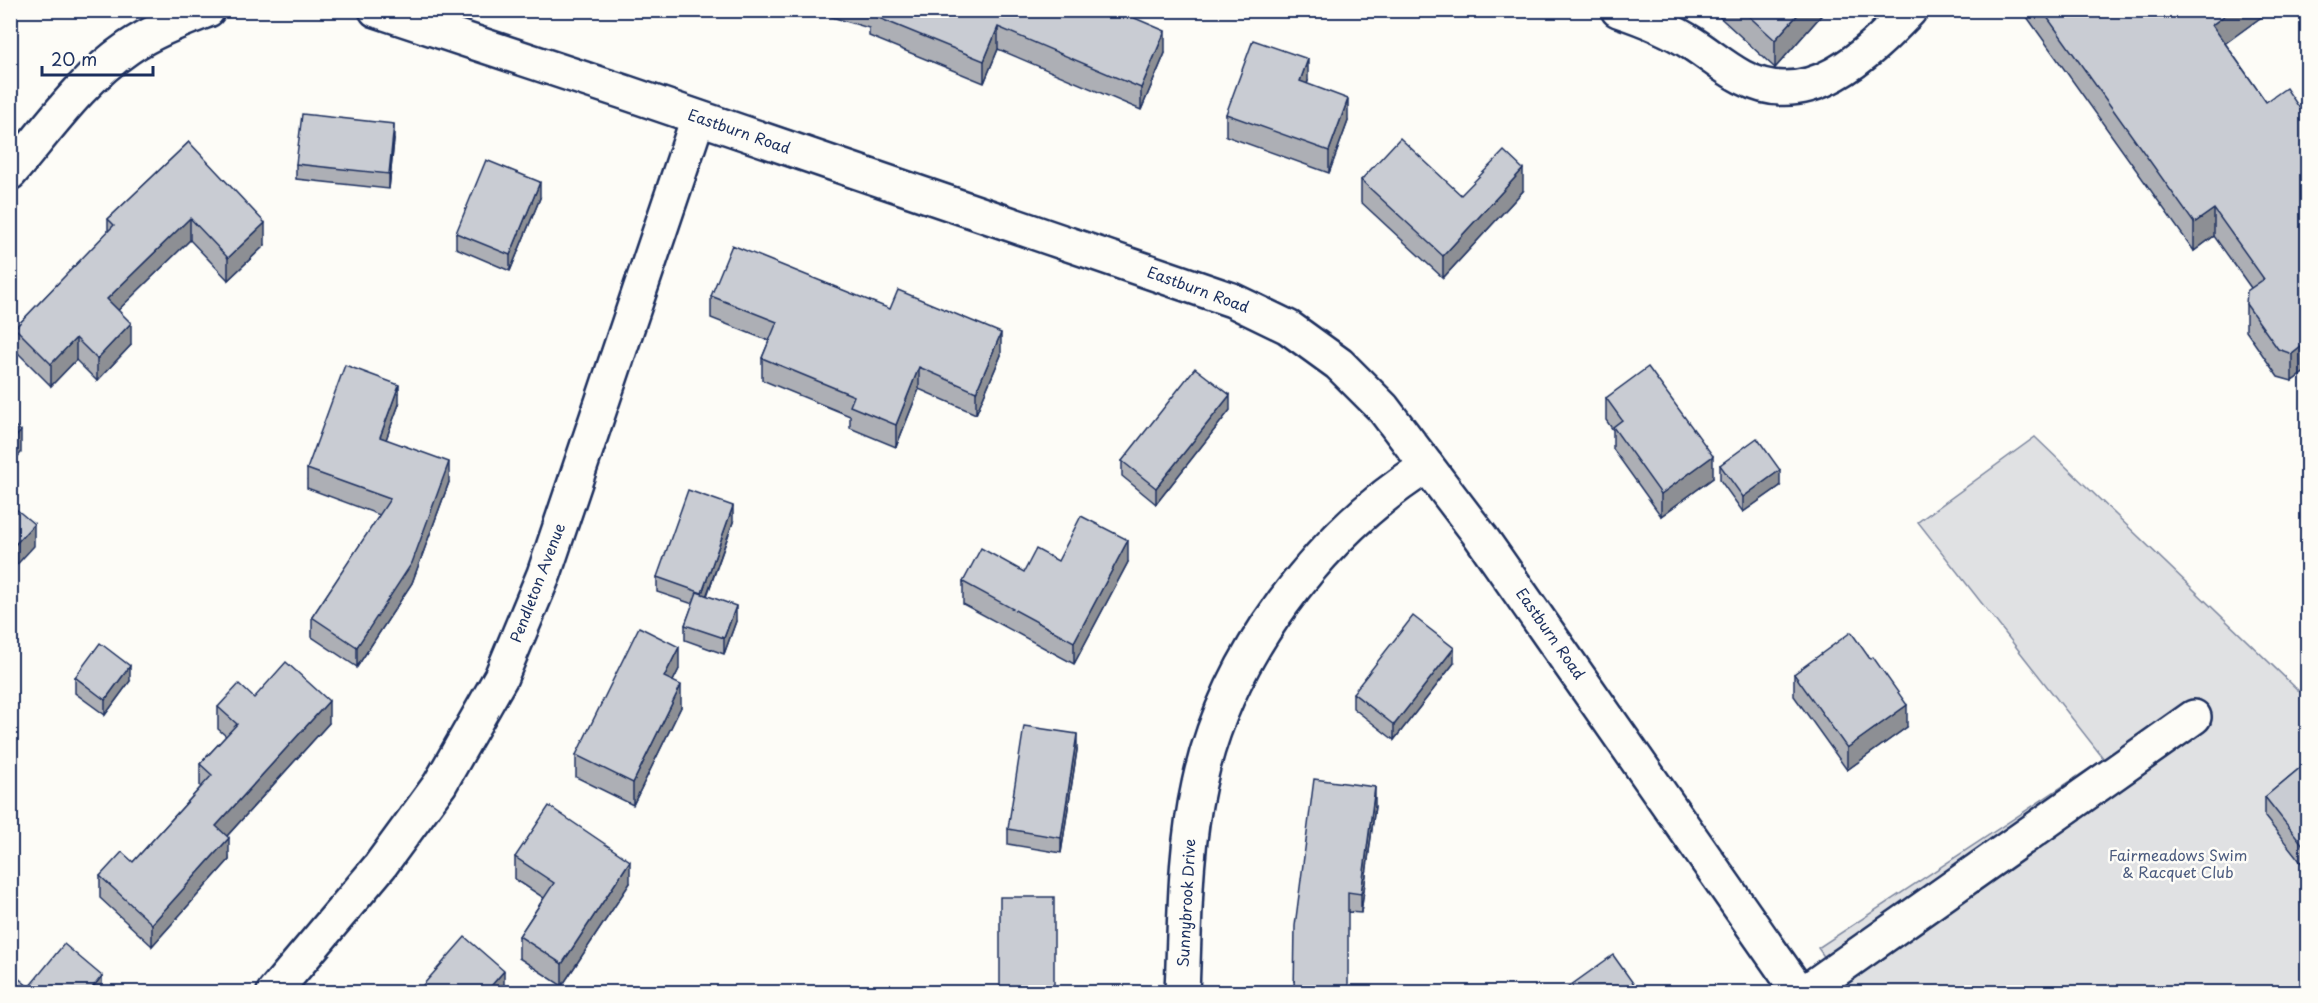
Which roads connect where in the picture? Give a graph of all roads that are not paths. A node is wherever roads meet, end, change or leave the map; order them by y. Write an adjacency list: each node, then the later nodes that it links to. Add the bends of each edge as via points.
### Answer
1 (208, 10): 6 (street, via 162,28 107,64)
2 (376, 10): 5 (street, Eastburn Road)
3 (1618, 10): 4 (street, via 1669,30 1742,77 1785,88 1836,76)
4 (1910, 10)
5 (698, 118): 7 (street, Eastburn Road, via 1232,300 1288,327 1339,364 1383,408); 9 (street, Pendleton Avenue, via 544,574 501,676 440,784 380,866)
6 (10, 173)
7 (1427, 466): 10 (street, Sunnybrook Drive, via 1396,485 1347,528 1291,591 1264,628 1219,717 1199,782 1188,850); 11 (street, Eastburn Road, via 1481,537)
8 (2194, 717): 12 (street)
9 (274, 993)
10 (1182, 993)
11 (1799, 993)
12 (1805, 993)

